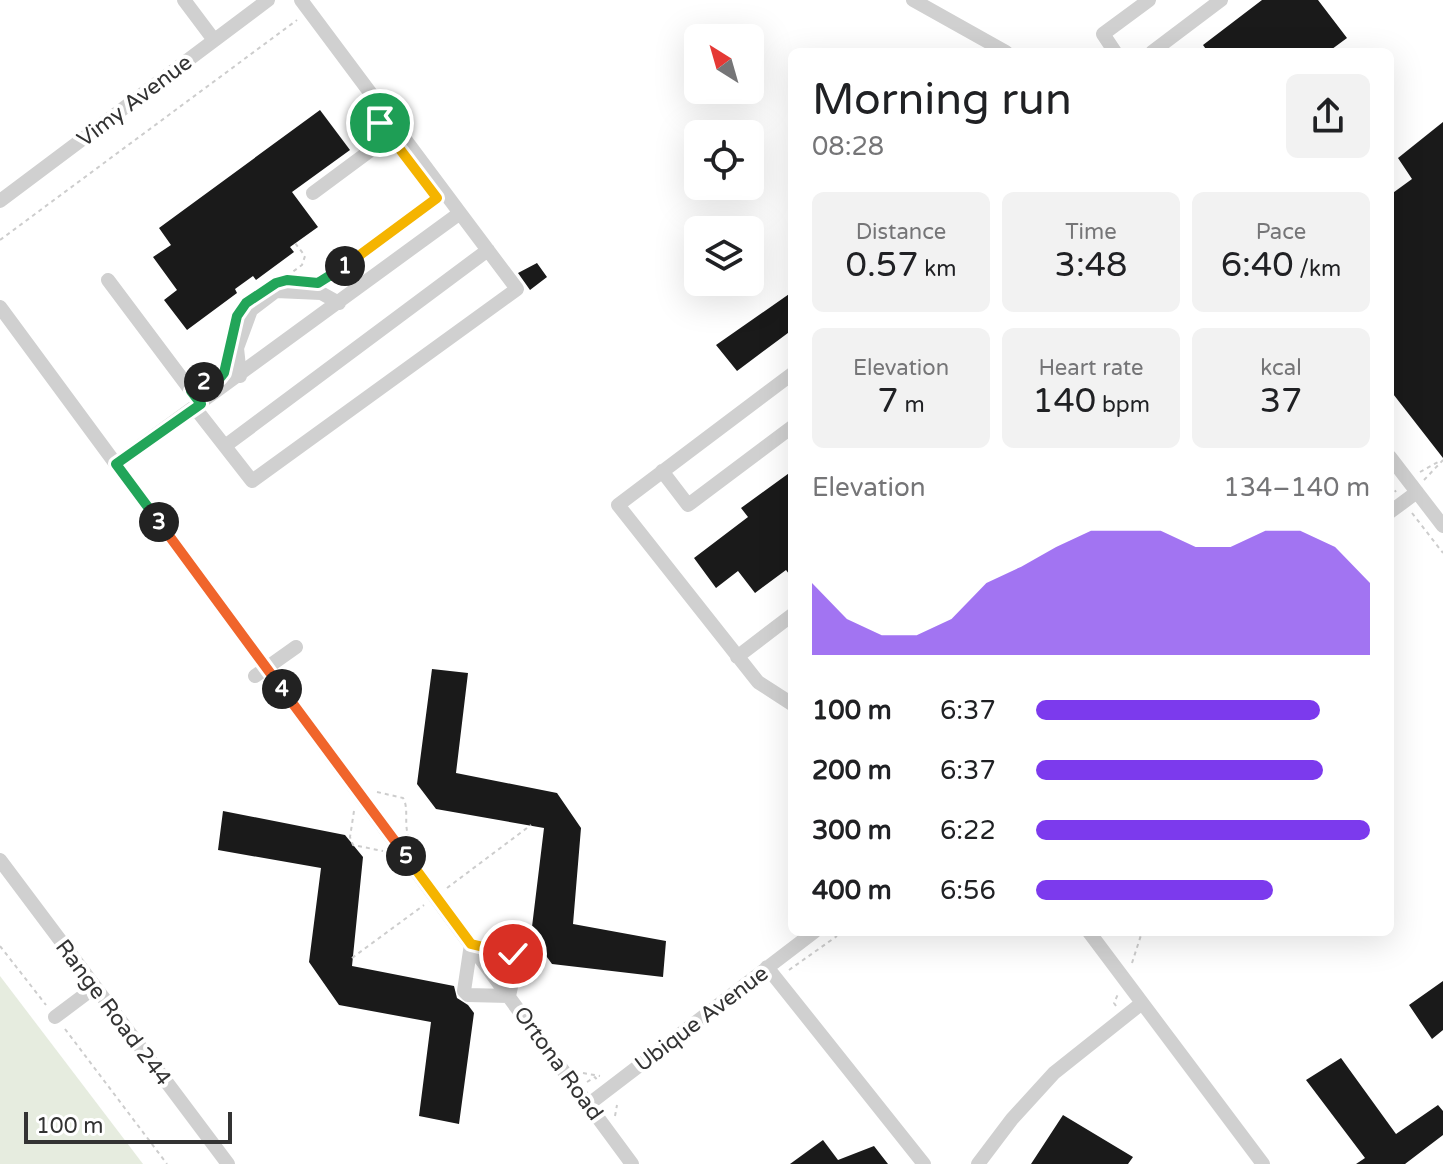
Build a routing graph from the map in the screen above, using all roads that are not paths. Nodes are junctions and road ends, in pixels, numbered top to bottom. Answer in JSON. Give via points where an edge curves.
{"nodes":[{"id":1,"x":184,"y":0,"type":"edge"},
{"id":2,"x":268,"y":0,"type":"edge"},
{"id":3,"x":913,"y":0,"type":"edge"},
{"id":4,"x":1149,"y":0,"type":"edge"},
{"id":5,"x":1221,"y":0,"type":"edge"},
{"id":6,"x":305,"y":5,"type":"edge"},
{"id":7,"x":214,"y":40,"type":"junction"},
{"id":8,"x":999,"y":48,"type":"edge"},
{"id":9,"x":1112,"y":48,"type":"edge"},
{"id":10,"x":1157,"y":48,"type":"edge"},
{"id":11,"x":398,"y":130,"type":"junction"},
{"id":12,"x":313,"y":193,"type":"dead end"},
{"id":13,"x":0,"y":201,"type":"edge"},
{"id":14,"x":460,"y":213,"type":"junction"},
{"id":15,"x":488,"y":250,"type":"junction"},
{"id":16,"x":108,"y":280,"type":"dead end"},
{"id":17,"x":339,"y":303,"type":"junction"},
{"id":18,"x":0,"y":307,"type":"edge"},
{"id":19,"x":240,"y":376,"type":"junction"},
{"id":20,"x":788,"y":377,"type":"edge"},
{"id":21,"x":198,"y":406,"type":"junction"},
{"id":22,"x":788,"y":430,"type":"edge"},
{"id":23,"x":225,"y":446,"type":"junction"},
{"id":24,"x":1394,"y":462,"type":"edge"},
{"id":25,"x":116,"y":464,"type":"junction"},
{"id":26,"x":662,"y":471,"type":"junction"},
{"id":27,"x":1417,"y":492,"type":"junction"},
{"id":28,"x":1394,"y":509,"type":"edge"},
{"id":29,"x":1443,"y":526,"type":"edge"},
{"id":30,"x":788,"y":618,"type":"edge"},
{"id":31,"x":296,"y":647,"type":"dead end"},
{"id":32,"x":737,"y":657,"type":"junction"},
{"id":33,"x":261,"y":672,"type":"junction"},
{"id":34,"x":788,"y":701,"type":"edge"},
{"id":35,"x":0,"y":860,"type":"edge"},
{"id":36,"x":809,"y":936,"type":"edge"},
{"id":37,"x":1092,"y":936,"type":"edge"},
{"id":38,"x":471,"y":944,"type":"junction"},
{"id":39,"x":767,"y":967,"type":"junction"},
{"id":40,"x":95,"y":987,"type":"junction"},
{"id":41,"x":509,"y":996,"type":"junction"},
{"id":42,"x":1142,"y":1003,"type":"junction"},
{"id":43,"x":55,"y":1017,"type":"road end"},
{"id":44,"x":589,"y":1104,"type":"junction"},
{"id":45,"x":228,"y":1164,"type":"edge"},
{"id":46,"x":632,"y":1164,"type":"edge"},
{"id":47,"x":924,"y":1164,"type":"edge"},
{"id":48,"x":978,"y":1164,"type":"edge"},
{"id":49,"x":1263,"y":1164,"type":"edge"}],
"edges":[{"from":1,"to":7,"type":"street"},
{"from":2,"to":7,"type":"street","name":"Vimy Avenue"},
{"from":3,"to":8,"type":"street"},
{"from":4,"to":9,"type":"street","via":[[1103,34]]},
{"from":5,"to":10,"type":"street"},
{"from":6,"to":11,"type":"street"},
{"from":7,"to":13,"type":"street","name":"Vimy Avenue"},
{"from":11,"to":12,"type":"street"},
{"from":11,"to":14,"type":"street"},
{"from":14,"to":15,"type":"street"},
{"from":14,"to":17,"type":"street"},
{"from":15,"to":23,"type":"street"},
{"from":15,"to":23,"type":"street","via":[[517,289],[252,481]]},
{"from":16,"to":21,"type":"street"},
{"from":17,"to":19,"type":"street"},
{"from":17,"to":19,"type":"street","via":[[321,293],[293,291],[276,291],[263,300],[251,310],[241,333]]},
{"from":18,"to":25,"type":"street","name":"Ortona Road"},
{"from":19,"to":21,"type":"street"},
{"from":20,"to":26,"type":"street"},
{"from":21,"to":23,"type":"street"},
{"from":21,"to":25,"type":"street"},
{"from":22,"to":26,"type":"street","via":[[688,505]]},
{"from":24,"to":27,"type":"street"},
{"from":25,"to":33,"type":"street","name":"Ortona Road"},
{"from":26,"to":32,"type":"street","via":[[618,505]]},
{"from":27,"to":28,"type":"street"},
{"from":27,"to":29,"type":"street"},
{"from":30,"to":32,"type":"street"},
{"from":31,"to":33,"type":"street"},
{"from":32,"to":34,"type":"street","via":[[758,682]]},
{"from":33,"to":38,"type":"street","name":"Ortona Road"},
{"from":35,"to":40,"type":"street","name":"Range Road 244"},
{"from":36,"to":39,"type":"street","name":"Ubique Avenue"},
{"from":37,"to":42,"type":"street"},
{"from":38,"to":41,"type":"street","name":"Ortona Road"},
{"from":38,"to":41,"type":"street","via":[[517,959]]},
{"from":38,"to":41,"type":"street","via":[[464,991],[480,997]]},
{"from":39,"to":44,"type":"street","name":"Ubique Avenue"},
{"from":39,"to":47,"type":"street"},
{"from":40,"to":43,"type":"street"},
{"from":40,"to":45,"type":"street","name":"Range Road 244"},
{"from":41,"to":44,"type":"street","name":"Ortona Road"},
{"from":42,"to":48,"type":"street","via":[[1054,1073]]},
{"from":42,"to":49,"type":"street"},
{"from":44,"to":46,"type":"street","name":"Ortona Road"}]}
